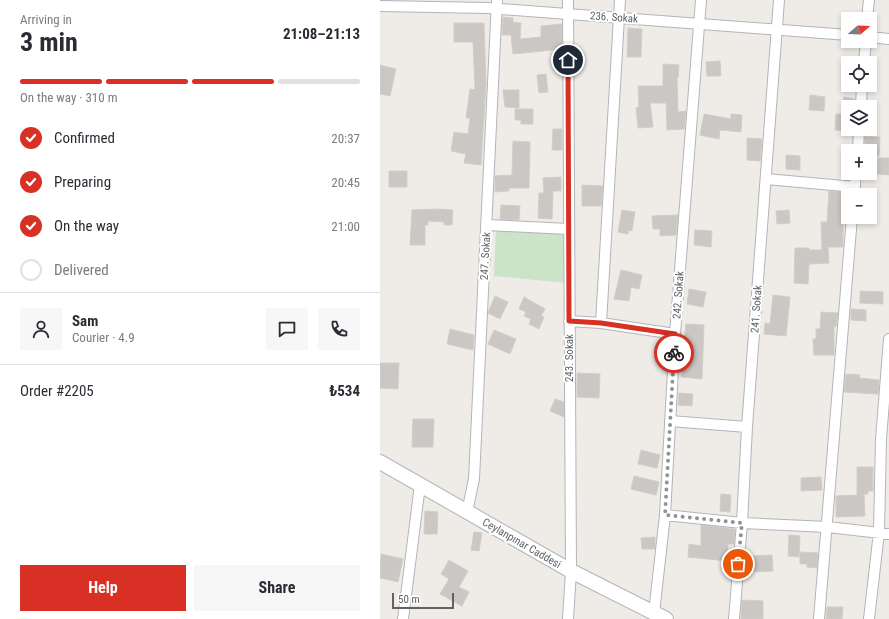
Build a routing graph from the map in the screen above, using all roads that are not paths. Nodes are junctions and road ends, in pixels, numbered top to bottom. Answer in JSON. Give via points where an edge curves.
{"nodes":[{"id":1,"x":568,"y":0,"type":"edge"},
{"id":2,"x":620,"y":0,"type":"edge"},
{"id":3,"x":701,"y":0,"type":"edge"},
{"id":4,"x":779,"y":0,"type":"edge"},
{"id":5,"x":869,"y":0,"type":"edge"},
{"id":6,"x":497,"y":4,"type":"edge"},
{"id":7,"x":380,"y":6,"type":"edge"},
{"id":8,"x":868,"y":12,"type":"edge"},
{"id":9,"x":568,"y":14,"type":"junction"},
{"id":10,"x":620,"y":18,"type":"junction"},
{"id":11,"x":699,"y":24,"type":"junction"},
{"id":12,"x":777,"y":30,"type":"junction"},
{"id":13,"x":841,"y":35,"type":"edge"},
{"id":14,"x":877,"y":38,"type":"edge"},
{"id":15,"x":889,"y":39,"type":"edge"},
{"id":16,"x":766,"y":179,"type":"junction"},
{"id":17,"x":841,"y":189,"type":"edge"},
{"id":18,"x":851,"y":224,"type":"edge"},
{"id":19,"x":486,"y":225,"type":"junction"},
{"id":20,"x":569,"y":229,"type":"junction"},
{"id":21,"x":569,"y":321,"type":"junction"},
{"id":22,"x":601,"y":323,"type":"junction"},
{"id":23,"x":675,"y":334,"type":"junction"},
{"id":24,"x":889,"y":339,"type":"edge"},
{"id":25,"x":887,"y":379,"type":"edge"},
{"id":26,"x":670,"y":421,"type":"junction"},
{"id":27,"x":747,"y":427,"type":"junction"},
{"id":28,"x":380,"y":462,"type":"edge"},
{"id":29,"x":420,"y":485,"type":"junction"},
{"id":30,"x":467,"y":512,"type":"junction"},
{"id":31,"x":665,"y":515,"type":"junction"},
{"id":32,"x":742,"y":523,"type":"junction"},
{"id":33,"x":828,"y":527,"type":"junction"},
{"id":34,"x":884,"y":533,"type":"edge"},
{"id":35,"x":571,"y":571,"type":"junction"},
{"id":36,"x":660,"y":616,"type":"edge"},
{"id":37,"x":403,"y":619,"type":"edge"},
{"id":38,"x":568,"y":619,"type":"edge"},
{"id":39,"x":734,"y":619,"type":"edge"},
{"id":40,"x":819,"y":619,"type":"edge"},
{"id":41,"x":870,"y":619,"type":"edge"}],
"edges":[{"from":1,"to":9,"type":"street","name":"243. Sokak"},
{"from":2,"to":10,"type":"street"},
{"from":3,"to":11,"type":"street","name":"242. Sokak"},
{"from":4,"to":12,"type":"street","name":"241. Sokak"},
{"from":5,"to":8,"type":"street"},
{"from":6,"to":7,"type":"street","name":"236. Sokak"},
{"from":6,"to":9,"type":"street","name":"236. Sokak"},
{"from":6,"to":19,"type":"street","name":"247. Sokak"},
{"from":9,"to":10,"type":"street","name":"236. Sokak"},
{"from":9,"to":20,"type":"street","name":"243. Sokak"},
{"from":10,"to":11,"type":"street","name":"236. Sokak"},
{"from":10,"to":22,"type":"street"},
{"from":11,"to":12,"type":"street","name":"236. Sokak"},
{"from":11,"to":23,"type":"street","name":"242. Sokak"},
{"from":12,"to":13,"type":"street","name":"236. Sokak"},
{"from":12,"to":16,"type":"street","name":"241. Sokak"},
{"from":14,"to":15,"type":"street"},
{"from":16,"to":17,"type":"street"},
{"from":16,"to":27,"type":"street","name":"241. Sokak"},
{"from":18,"to":33,"type":"street"},
{"from":19,"to":20,"type":"street"},
{"from":19,"to":30,"type":"street","name":"247. Sokak","via":[[474,479]]},
{"from":20,"to":21,"type":"street","name":"243. Sokak"},
{"from":21,"to":22,"type":"street"},
{"from":21,"to":35,"type":"street","name":"243. Sokak"},
{"from":22,"to":23,"type":"street"},
{"from":23,"to":26,"type":"street","name":"242. Sokak"},
{"from":24,"to":25,"type":"street"},
{"from":25,"to":34,"type":"street","via":[[881,439]]},
{"from":26,"to":27,"type":"street"},
{"from":26,"to":31,"type":"street","name":"242. Sokak"},
{"from":27,"to":32,"type":"street","name":"241. Sokak"},
{"from":28,"to":29,"type":"main road","name":"Ceylanpınar Caddesi"},
{"from":29,"to":30,"type":"main road","name":"Ceylanpınar Caddesi"},
{"from":29,"to":37,"type":"street"},
{"from":30,"to":35,"type":"main road","name":"Ceylanpınar Caddesi"},
{"from":31,"to":32,"type":"street"},
{"from":31,"to":36,"type":"street","name":"242. Sokak"},
{"from":32,"to":33,"type":"street"},
{"from":32,"to":39,"type":"street","name":"241. Sokak"},
{"from":33,"to":34,"type":"street"},
{"from":33,"to":40,"type":"street"},
{"from":34,"to":41,"type":"street"},
{"from":35,"to":36,"type":"main road","name":"Ceylanpınar Caddesi"},
{"from":35,"to":38,"type":"street","name":"243. Sokak"}]}
